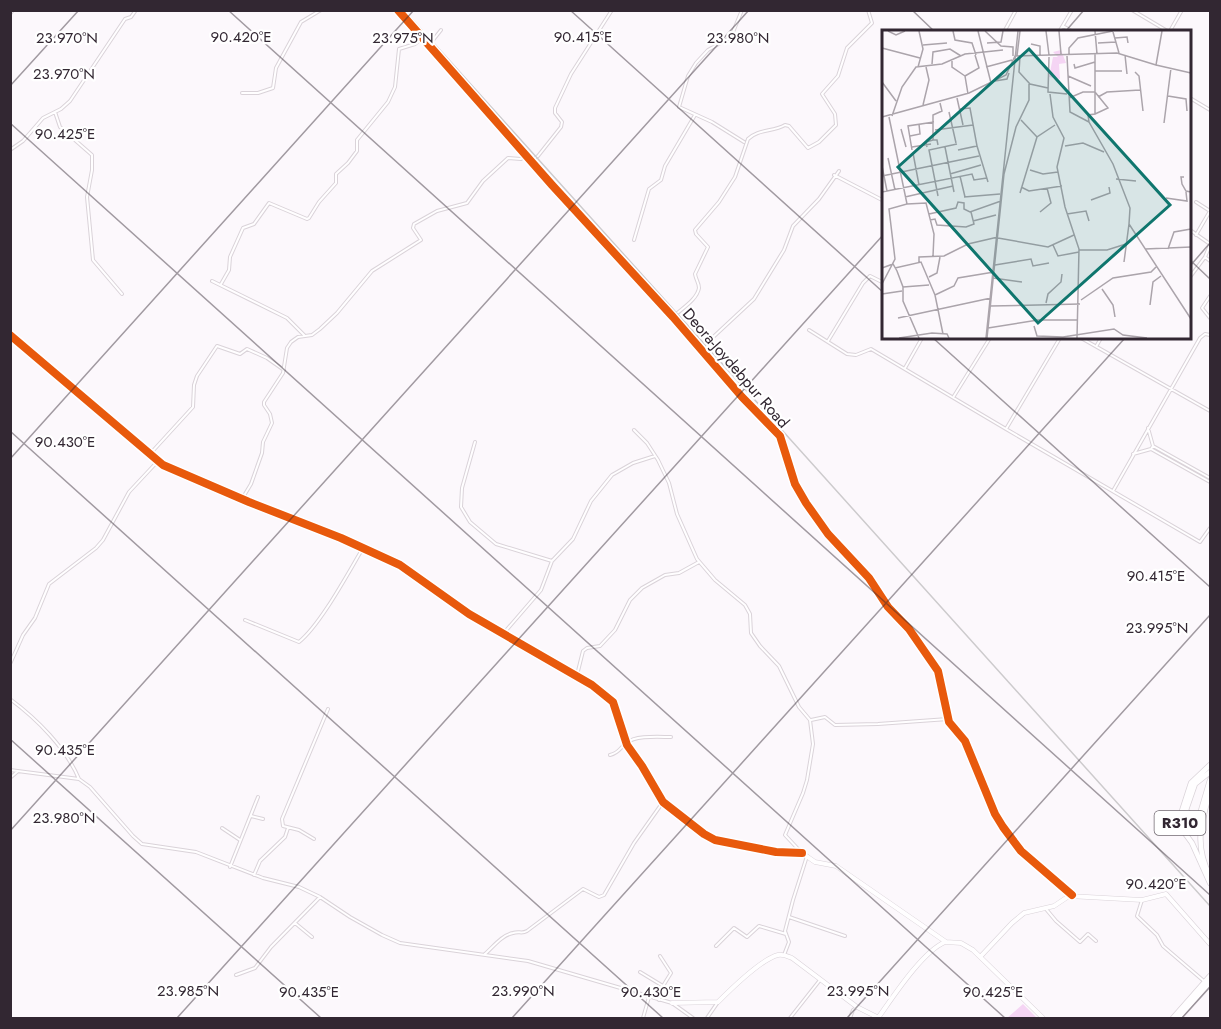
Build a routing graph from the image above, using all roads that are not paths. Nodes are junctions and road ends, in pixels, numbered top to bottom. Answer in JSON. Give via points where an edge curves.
{"nodes":[{"id":1,"x":13,"y":10,"type":"edge"},
{"id":2,"x":136,"y":10,"type":"edge"},
{"id":3,"x":321,"y":10,"type":"edge"},
{"id":4,"x":398,"y":10,"type":"edge"},
{"id":5,"x":612,"y":10,"type":"edge"},
{"id":6,"x":742,"y":10,"type":"edge"},
{"id":7,"x":868,"y":10,"type":"edge"},
{"id":8,"x":1016,"y":10,"type":"edge"},
{"id":9,"x":1072,"y":10,"type":"edge"},
{"id":10,"x":1132,"y":10,"type":"edge"},
{"id":11,"x":1182,"y":10,"type":"edge"},
{"id":12,"x":10,"y":14,"type":"edge"},
{"id":13,"x":1063,"y":26,"type":"junction"},
{"id":14,"x":441,"y":30,"type":"dead end"},
{"id":15,"x":1005,"y":30,"type":"edge"},
{"id":16,"x":1060,"y":30,"type":"edge"},
{"id":17,"x":1070,"y":30,"type":"edge"},
{"id":18,"x":1167,"y":30,"type":"edge"},
{"id":19,"x":1171,"y":30,"type":"edge"},
{"id":20,"x":422,"y":38,"type":"junction"},
{"id":21,"x":429,"y":45,"type":"junction"},
{"id":22,"x":242,"y":93,"type":"dead end"},
{"id":23,"x":1191,"y":99,"type":"edge"},
{"id":24,"x":1210,"y":110,"type":"edge"},
{"id":25,"x":55,"y":112,"type":"junction"},
{"id":26,"x":696,"y":115,"type":"junction"},
{"id":27,"x":745,"y":143,"type":"junction"},
{"id":28,"x":10,"y":150,"type":"edge"},
{"id":29,"x":526,"y":154,"type":"junction"},
{"id":30,"x":531,"y":160,"type":"junction"},
{"id":31,"x":839,"y":171,"type":"dead end"},
{"id":32,"x":834,"y":175,"type":"junction"},
{"id":33,"x":882,"y":200,"type":"edge"},
{"id":34,"x":1196,"y":202,"type":"dead end"},
{"id":35,"x":1210,"y":211,"type":"edge"},
{"id":36,"x":1191,"y":231,"type":"edge"},
{"id":37,"x":1197,"y":235,"type":"junction"},
{"id":38,"x":634,"y":240,"type":"dead end"},
{"id":39,"x":1210,"y":244,"type":"edge"},
{"id":40,"x":1205,"y":257,"type":"junction"},
{"id":41,"x":1210,"y":261,"type":"edge"},
{"id":42,"x":1191,"y":276,"type":"edge"},
{"id":43,"x":212,"y":281,"type":"dead end"},
{"id":44,"x":882,"y":282,"type":"edge"},
{"id":45,"x":221,"y":284,"type":"junction"},
{"id":46,"x":122,"y":294,"type":"dead end"},
{"id":47,"x":1210,"y":296,"type":"edge"},
{"id":48,"x":673,"y":317,"type":"junction"},
{"id":49,"x":1210,"y":318,"type":"edge"},
{"id":50,"x":809,"y":330,"type":"dead end"},
{"id":51,"x":10,"y":334,"type":"edge"},
{"id":52,"x":304,"y":335,"type":"junction"},
{"id":53,"x":1210,"y":335,"type":"edge"},
{"id":54,"x":921,"y":339,"type":"edge"},
{"id":55,"x":989,"y":339,"type":"edge"},
{"id":56,"x":1059,"y":339,"type":"edge"},
{"id":57,"x":1083,"y":339,"type":"edge"},
{"id":58,"x":1100,"y":339,"type":"edge"},
{"id":59,"x":710,"y":340,"type":"dead end"},
{"id":60,"x":828,"y":341,"type":"junction"},
{"id":61,"x":1096,"y":346,"type":"junction"},
{"id":62,"x":905,"y":368,"type":"junction"},
{"id":63,"x":284,"y":370,"type":"junction"},
{"id":64,"x":1170,"y":389,"type":"junction"},
{"id":65,"x":954,"y":397,"type":"junction"},
{"id":66,"x":1210,"y":411,"type":"edge"},
{"id":67,"x":1148,"y":428,"type":"junction"},
{"id":68,"x":1006,"y":429,"type":"junction"},
{"id":69,"x":634,"y":430,"type":"dead end"},
{"id":70,"x":475,"y":442,"type":"dead end"},
{"id":71,"x":1152,"y":447,"type":"junction"},
{"id":72,"x":150,"y":454,"type":"junction"},
{"id":73,"x":1133,"y":454,"type":"junction"},
{"id":74,"x":655,"y":456,"type":"junction"},
{"id":75,"x":158,"y":461,"type":"junction"},
{"id":76,"x":1210,"y":480,"type":"edge"},
{"id":77,"x":1113,"y":491,"type":"junction"},
{"id":78,"x":242,"y":499,"type":"junction"},
{"id":79,"x":1210,"y":528,"type":"edge"},
{"id":80,"x":363,"y":548,"type":"junction"},
{"id":81,"x":552,"y":561,"type":"junction"},
{"id":82,"x":699,"y":562,"type":"junction"},
{"id":83,"x":246,"y":620,"type":"dead end"},
{"id":84,"x":502,"y":634,"type":"junction"},
{"id":85,"x":10,"y":664,"type":"edge"},
{"id":86,"x":577,"y":675,"type":"junction"},
{"id":87,"x":10,"y":699,"type":"edge"},
{"id":88,"x":328,"y":710,"type":"dead end"},
{"id":89,"x":948,"y":719,"type":"junction"},
{"id":90,"x":810,"y":720,"type":"junction"},
{"id":91,"x":671,"y":737,"type":"dead end"},
{"id":92,"x":627,"y":742,"type":"junction"},
{"id":93,"x":610,"y":755,"type":"dead end"},
{"id":94,"x":1210,"y":765,"type":"edge"},
{"id":95,"x":10,"y":770,"type":"edge"},
{"id":96,"x":18,"y":771,"type":"junction"},
{"id":97,"x":1210,"y":771,"type":"edge"},
{"id":98,"x":10,"y":778,"type":"edge"},
{"id":99,"x":79,"y":779,"type":"junction"},
{"id":100,"x":1210,"y":780,"type":"edge"},
{"id":101,"x":1197,"y":782,"type":"junction"},
{"id":102,"x":1209,"y":790,"type":"edge"},
{"id":103,"x":258,"y":797,"type":"dead end"},
{"id":104,"x":663,"y":802,"type":"junction"},
{"id":105,"x":1182,"y":811,"type":"junction"},
{"id":106,"x":251,"y":816,"type":"junction"},
{"id":107,"x":1203,"y":816,"type":"junction"},
{"id":108,"x":263,"y":819,"type":"dead end"},
{"id":109,"x":222,"y":828,"type":"dead end"},
{"id":110,"x":288,"y":828,"type":"junction"},
{"id":111,"x":1200,"y":829,"type":"junction"},
{"id":112,"x":1184,"y":831,"type":"junction"},
{"id":113,"x":314,"y":839,"type":"dead end"},
{"id":114,"x":241,"y":840,"type":"junction"},
{"id":115,"x":805,"y":854,"type":"junction"},
{"id":116,"x":230,"y":867,"type":"junction"},
{"id":117,"x":254,"y":875,"type":"junction"},
{"id":118,"x":1210,"y":876,"type":"edge"},
{"id":119,"x":1210,"y":883,"type":"edge"},
{"id":120,"x":1072,"y":895,"type":"junction"},
{"id":121,"x":320,"y":897,"type":"junction"},
{"id":122,"x":1142,"y":900,"type":"junction"},
{"id":123,"x":1046,"y":909,"type":"junction"},
{"id":124,"x":789,"y":917,"type":"junction"},
{"id":125,"x":295,"y":923,"type":"junction"},
{"id":126,"x":786,"y":934,"type":"junction"},
{"id":127,"x":845,"y":936,"type":"dead end"},
{"id":128,"x":312,"y":937,"type":"dead end"},
{"id":129,"x":1096,"y":941,"type":"dead end"},
{"id":130,"x":946,"y":942,"type":"junction"},
{"id":131,"x":1210,"y":944,"type":"edge"},
{"id":132,"x":716,"y":946,"type":"dead end"},
{"id":133,"x":485,"y":954,"type":"junction"},
{"id":134,"x":784,"y":955,"type":"junction"},
{"id":135,"x":660,"y":956,"type":"dead end"},
{"id":136,"x":981,"y":956,"type":"junction"},
{"id":137,"x":640,"y":972,"type":"dead end"},
{"id":138,"x":236,"y":975,"type":"dead end"},
{"id":139,"x":1210,"y":976,"type":"edge"},
{"id":140,"x":820,"y":980,"type":"junction"},
{"id":141,"x":1208,"y":982,"type":"edge"},
{"id":142,"x":663,"y":986,"type":"junction"},
{"id":143,"x":649,"y":997,"type":"junction"},
{"id":144,"x":659,"y":1000,"type":"junction"},
{"id":145,"x":718,"y":1002,"type":"junction"},
{"id":146,"x":672,"y":1003,"type":"junction"},
{"id":147,"x":857,"y":1007,"type":"junction"},
{"id":148,"x":643,"y":1018,"type":"edge"},
{"id":149,"x":693,"y":1018,"type":"edge"},
{"id":150,"x":707,"y":1018,"type":"edge"},
{"id":151,"x":790,"y":1018,"type":"edge"},
{"id":152,"x":850,"y":1018,"type":"edge"},
{"id":153,"x":878,"y":1018,"type":"edge"},
{"id":154,"x":1043,"y":1018,"type":"edge"},
{"id":155,"x":1173,"y":1018,"type":"edge"},
{"id":156,"x":1178,"y":1018,"type":"edge"}],
"edges":[{"from":1,"to":12,"type":"street"},
{"from":2,"to":25,"type":"street","via":[[125,19],[70,101]]},
{"from":3,"to":22,"type":"street","via":[[301,22],[276,68],[273,88]]},
{"from":4,"to":20,"type":"street","name":"Deora-Joydebpur Road"},
{"from":5,"to":30,"type":"street","via":[[571,74],[555,108],[561,127]]},
{"from":6,"to":26,"type":"street","via":[[731,37],[703,54],[688,76],[679,107]]},
{"from":7,"to":27,"type":"street","via":[[872,23],[847,48],[838,76],[822,94],[835,114],[834,128],[808,148],[785,125],[752,135]]},
{"from":8,"to":15,"type":"street"},
{"from":9,"to":13,"type":"street"},
{"from":10,"to":18,"type":"street"},
{"from":11,"to":19,"type":"street"},
{"from":13,"to":16,"type":"street"},
{"from":13,"to":17,"type":"street"},
{"from":14,"to":21,"type":"street"},
{"from":20,"to":21,"type":"street","name":"Deora-Joydebpur Road"},
{"from":20,"to":45,"type":"street","via":[[399,49],[395,87],[387,103],[357,140],[357,151],[336,174],[336,183],[309,218],[269,203],[254,224],[243,228]]},
{"from":21,"to":29,"type":"street","name":"Deora-Joydebpur Road"},
{"from":23,"to":24,"type":"street"},
{"from":25,"to":28,"type":"street","via":[[43,118]]},
{"from":25,"to":46,"type":"street","via":[[60,127],[92,155],[87,197],[93,260]]},
{"from":26,"to":27,"type":"street"},
{"from":26,"to":38,"type":"street","via":[[665,166],[661,180],[649,189]]},
{"from":27,"to":48,"type":"street","via":[[735,177],[695,230],[708,247],[695,274],[698,291]]},
{"from":29,"to":30,"type":"street","name":"Deora-Joydebpur Road"},
{"from":29,"to":52,"type":"street","via":[[521,159],[508,158],[467,203],[437,211],[414,224],[421,240],[372,271],[320,329]]},
{"from":30,"to":48,"type":"street","name":"Deora-Joydebpur Road"},
{"from":31,"to":32,"type":"street"},
{"from":32,"to":33,"type":"street"},
{"from":32,"to":59,"type":"street","via":[[819,199],[793,226],[784,250],[754,299]]},
{"from":34,"to":35,"type":"street"},
{"from":35,"to":37,"type":"street"},
{"from":36,"to":37,"type":"street"},
{"from":37,"to":39,"type":"street"},
{"from":39,"to":40,"type":"street"},
{"from":40,"to":41,"type":"street"},
{"from":40,"to":42,"type":"street"},
{"from":43,"to":45,"type":"street"},
{"from":44,"to":60,"type":"street","via":[[870,276]]},
{"from":45,"to":52,"type":"street","via":[[287,318]]},
{"from":47,"to":49,"type":"street","via":[[1202,308]]},
{"from":48,"to":89,"type":"street","name":"Deora-Joydebpur Road","via":[[780,436],[801,496],[909,629],[938,671]]},
{"from":50,"to":60,"type":"street"},
{"from":51,"to":72,"type":"street"},
{"from":52,"to":63,"type":"street","via":[[287,348]]},
{"from":53,"to":64,"type":"street","via":[[1200,338]]},
{"from":54,"to":62,"type":"street"},
{"from":55,"to":65,"type":"street"},
{"from":56,"to":68,"type":"street"},
{"from":57,"to":61,"type":"street"},
{"from":58,"to":61,"type":"street"},
{"from":60,"to":62,"type":"street","via":[[847,354],[871,349]]},
{"from":61,"to":64,"type":"street"},
{"from":62,"to":65,"type":"street"},
{"from":63,"to":72,"type":"street","via":[[247,349],[240,354],[217,346],[197,376],[193,407]]},
{"from":63,"to":78,"type":"street","via":[[264,402],[272,423]]},
{"from":64,"to":66,"type":"street"},
{"from":64,"to":67,"type":"street"},
{"from":65,"to":68,"type":"street"},
{"from":67,"to":71,"type":"street"},
{"from":67,"to":73,"type":"street"},
{"from":68,"to":77,"type":"street"},
{"from":69,"to":74,"type":"street"},
{"from":70,"to":81,"type":"street","via":[[462,488],[461,507],[470,522],[496,544]]},
{"from":71,"to":73,"type":"street"},
{"from":71,"to":76,"type":"street"},
{"from":72,"to":75,"type":"street"},
{"from":73,"to":77,"type":"street"},
{"from":74,"to":81,"type":"street","via":[[612,476],[591,501],[573,538]]},
{"from":74,"to":82,"type":"street"},
{"from":75,"to":78,"type":"street"},
{"from":75,"to":85,"type":"street","via":[[129,492],[96,548],[49,584]]},
{"from":77,"to":79,"type":"street","via":[[1200,542]]},
{"from":78,"to":80,"type":"street"},
{"from":80,"to":83,"type":"street","via":[[299,642]]},
{"from":80,"to":84,"type":"street","via":[[400,565]]},
{"from":81,"to":84,"type":"street","via":[[541,590]]},
{"from":82,"to":86,"type":"street","via":[[642,588],[630,600],[615,630],[596,648],[583,651]]},
{"from":82,"to":90,"type":"street","via":[[745,605],[750,614],[751,633],[779,666],[799,707]]},
{"from":84,"to":86,"type":"street"},
{"from":86,"to":92,"type":"street","via":[[613,702]]},
{"from":87,"to":99,"type":"street","via":[[40,724],[75,768]]},
{"from":88,"to":110,"type":"street","via":[[282,819],[283,826]]},
{"from":89,"to":90,"type":"street","via":[[835,725],[825,717]]},
{"from":89,"to":120,"type":"street","name":"Deora-Joydebpur Road","via":[[965,741],[995,814],[1011,839]]},
{"from":90,"to":115,"type":"street","via":[[813,744],[807,780],[785,835]]},
{"from":91,"to":92,"type":"street","via":[[644,737]]},
{"from":92,"to":93,"type":"street"},
{"from":92,"to":104,"type":"street"},
{"from":94,"to":105,"type":"main road","number":"R310","via":[[1191,783]]},
{"from":95,"to":96,"type":"street"},
{"from":96,"to":98,"type":"street"},
{"from":96,"to":99,"type":"street"},
{"from":97,"to":101,"type":"main road"},
{"from":99,"to":116,"type":"street","via":[[142,844],[196,852]]},
{"from":100,"to":102,"type":"main road"},
{"from":101,"to":102,"type":"main road","via":[[1204,783]]},
{"from":101,"to":102,"type":"main road","via":[[1186,810],[1192,818],[1200,814]]},
{"from":102,"to":107,"type":"main road","number":"R310"},
{"from":103,"to":106,"type":"street"},
{"from":104,"to":115,"type":"street","via":[[710,838]]},
{"from":104,"to":133,"type":"street","via":[[604,895],[599,897],[583,889],[524,934],[512,933]]},
{"from":105,"to":107,"type":"main road","via":[[1191,821]]},
{"from":105,"to":112,"type":"main road","number":"R310","via":[[1180,823]]},
{"from":106,"to":108,"type":"street"},
{"from":106,"to":114,"type":"street"},
{"from":107,"to":111,"type":"main road","number":"R310"},
{"from":109,"to":114,"type":"street"},
{"from":110,"to":113,"type":"street"},
{"from":110,"to":117,"type":"street","via":[[285,837],[260,861]]},
{"from":111,"to":112,"type":"main road","via":[[1192,826]]},
{"from":111,"to":118,"type":"main road","number":"R310","via":[[1202,855]]},
{"from":112,"to":119,"type":"main road","number":"R310"},
{"from":114,"to":116,"type":"street"},
{"from":115,"to":124,"type":"street"},
{"from":115,"to":130,"type":"street","via":[[815,862],[836,866]]},
{"from":116,"to":117,"type":"street"},
{"from":117,"to":121,"type":"street"},
{"from":120,"to":122,"type":"street"},
{"from":120,"to":123,"type":"street"},
{"from":121,"to":125,"type":"street"},
{"from":121,"to":133,"type":"street","via":[[400,943]]},
{"from":122,"to":131,"type":"street","via":[[1166,894]]},
{"from":122,"to":141,"type":"street","via":[[1137,916],[1163,946]]},
{"from":123,"to":129,"type":"street","via":[[1080,942],[1088,934]]},
{"from":123,"to":136,"type":"street","via":[[1017,918]]},
{"from":124,"to":126,"type":"street"},
{"from":124,"to":127,"type":"street"},
{"from":125,"to":128,"type":"street"},
{"from":125,"to":138,"type":"street","via":[[255,968]]},
{"from":126,"to":132,"type":"street","via":[[759,926],[747,937],[734,927]]},
{"from":126,"to":134,"type":"street","via":[[789,942]]},
{"from":130,"to":136,"type":"street","via":[[961,943]]},
{"from":130,"to":153,"type":"street","via":[[921,961]]},
{"from":133,"to":143,"type":"street","via":[[528,961]]},
{"from":134,"to":140,"type":"street"},
{"from":134,"to":145,"type":"street","via":[[770,958]]},
{"from":135,"to":142,"type":"street","via":[[671,973]]},
{"from":136,"to":154,"type":"street"},
{"from":137,"to":142,"type":"street"},
{"from":139,"to":141,"type":"main road"},
{"from":140,"to":147,"type":"street"},
{"from":140,"to":151,"type":"street"},
{"from":141,"to":155,"type":"main road"},
{"from":141,"to":156,"type":"main road"},
{"from":142,"to":144,"type":"street"},
{"from":143,"to":144,"type":"street"},
{"from":143,"to":148,"type":"street"},
{"from":144,"to":146,"type":"street"},
{"from":145,"to":146,"type":"street"},
{"from":145,"to":150,"type":"street"},
{"from":146,"to":149,"type":"street"},
{"from":147,"to":152,"type":"street"},
{"from":147,"to":153,"type":"street"}]}
